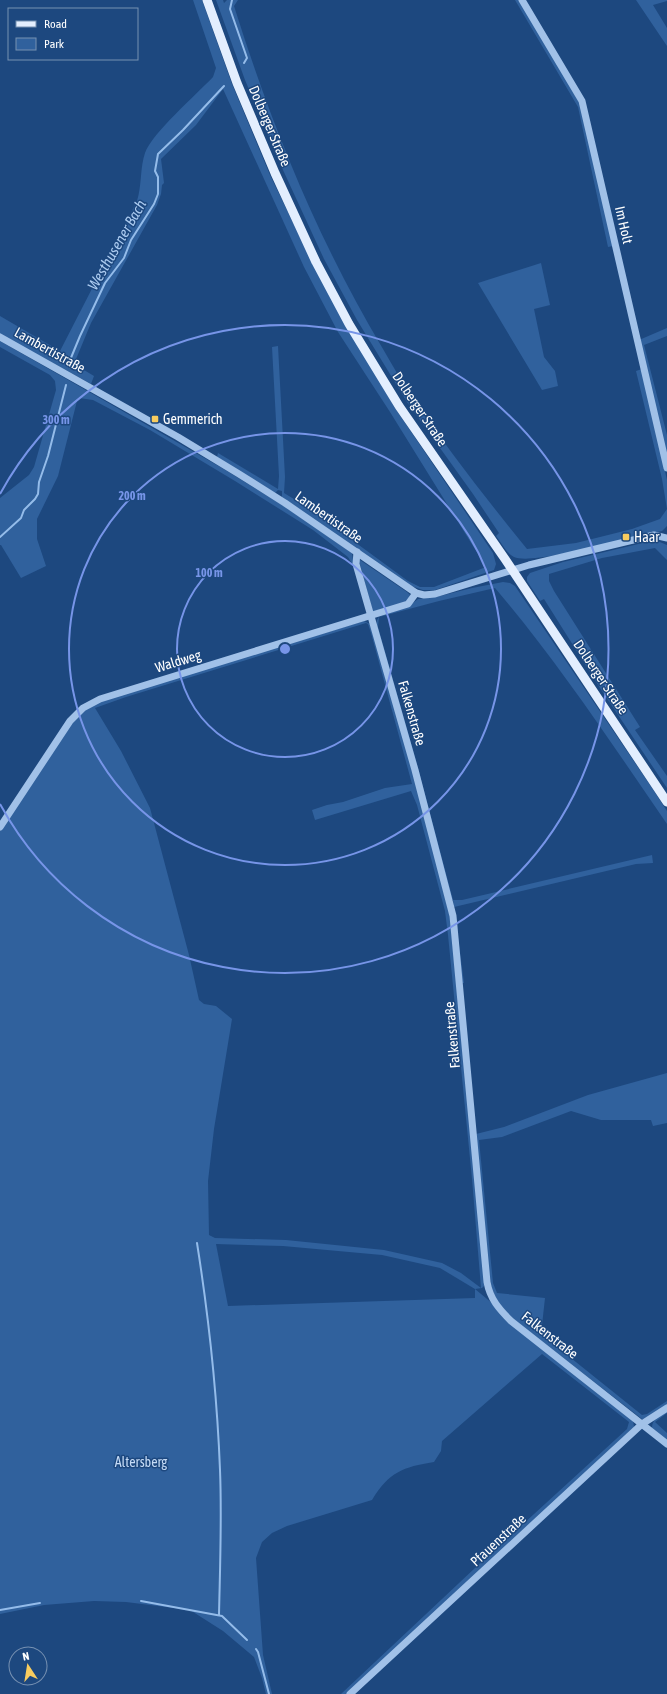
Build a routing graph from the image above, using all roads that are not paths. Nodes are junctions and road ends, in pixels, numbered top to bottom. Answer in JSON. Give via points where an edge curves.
{"nodes":[{"id":1,"x":207,"y":0,"type":"edge"},
{"id":2,"x":522,"y":0,"type":"edge"},
{"id":3,"x":0,"y":337,"type":"edge"},
{"id":4,"x":667,"y":468,"type":"edge"},
{"id":5,"x":666,"y":535,"type":"edge"},
{"id":6,"x":357,"y":552,"type":"junction"},
{"id":7,"x":512,"y":570,"type":"junction"},
{"id":8,"x":416,"y":593,"type":"junction"},
{"id":9,"x":371,"y":616,"type":"junction"},
{"id":10,"x":667,"y":802,"type":"edge"},
{"id":11,"x":0,"y":827,"type":"edge"},
{"id":12,"x":667,"y":1408,"type":"edge"},
{"id":13,"x":642,"y":1424,"type":"junction"},
{"id":14,"x":667,"y":1444,"type":"edge"},
{"id":15,"x":350,"y":1694,"type":"edge"}],
"edges":[{"from":1,"to":7,"type":"main road","name":"Dolberger Straße","via":[[237,83],[275,173],[316,262],[349,324],[399,406]]},
{"from":2,"to":4,"type":"street","name":"Im Holt","via":[[582,101]]},
{"from":3,"to":6,"type":"street","name":"Lambertistraße","via":[[178,437],[285,503]]},
{"from":5,"to":7,"type":"street","via":[[654,535]]},
{"from":6,"to":8,"type":"street","name":"Lambertistraße"},
{"from":6,"to":9,"type":"street","name":"Falkenstraße","via":[[356,564]]},
{"from":7,"to":8,"type":"street","via":[[435,594]]},
{"from":7,"to":10,"type":"main road","name":"Dolberger Straße"},
{"from":8,"to":9,"type":"street","name":"Waldweg","via":[[408,604]]},
{"from":9,"to":11,"type":"street","name":"Waldweg","via":[[100,699],[83,708],[70,721]]},
{"from":9,"to":13,"type":"street","name":"Falkenstraße","via":[[453,916],[490,1296],[511,1321]]},
{"from":12,"to":13,"type":"street","name":"Pfauenstraße"},
{"from":13,"to":14,"type":"street","name":"Falkenstraße"},
{"from":13,"to":15,"type":"street","name":"Pfauenstraße"}]}
